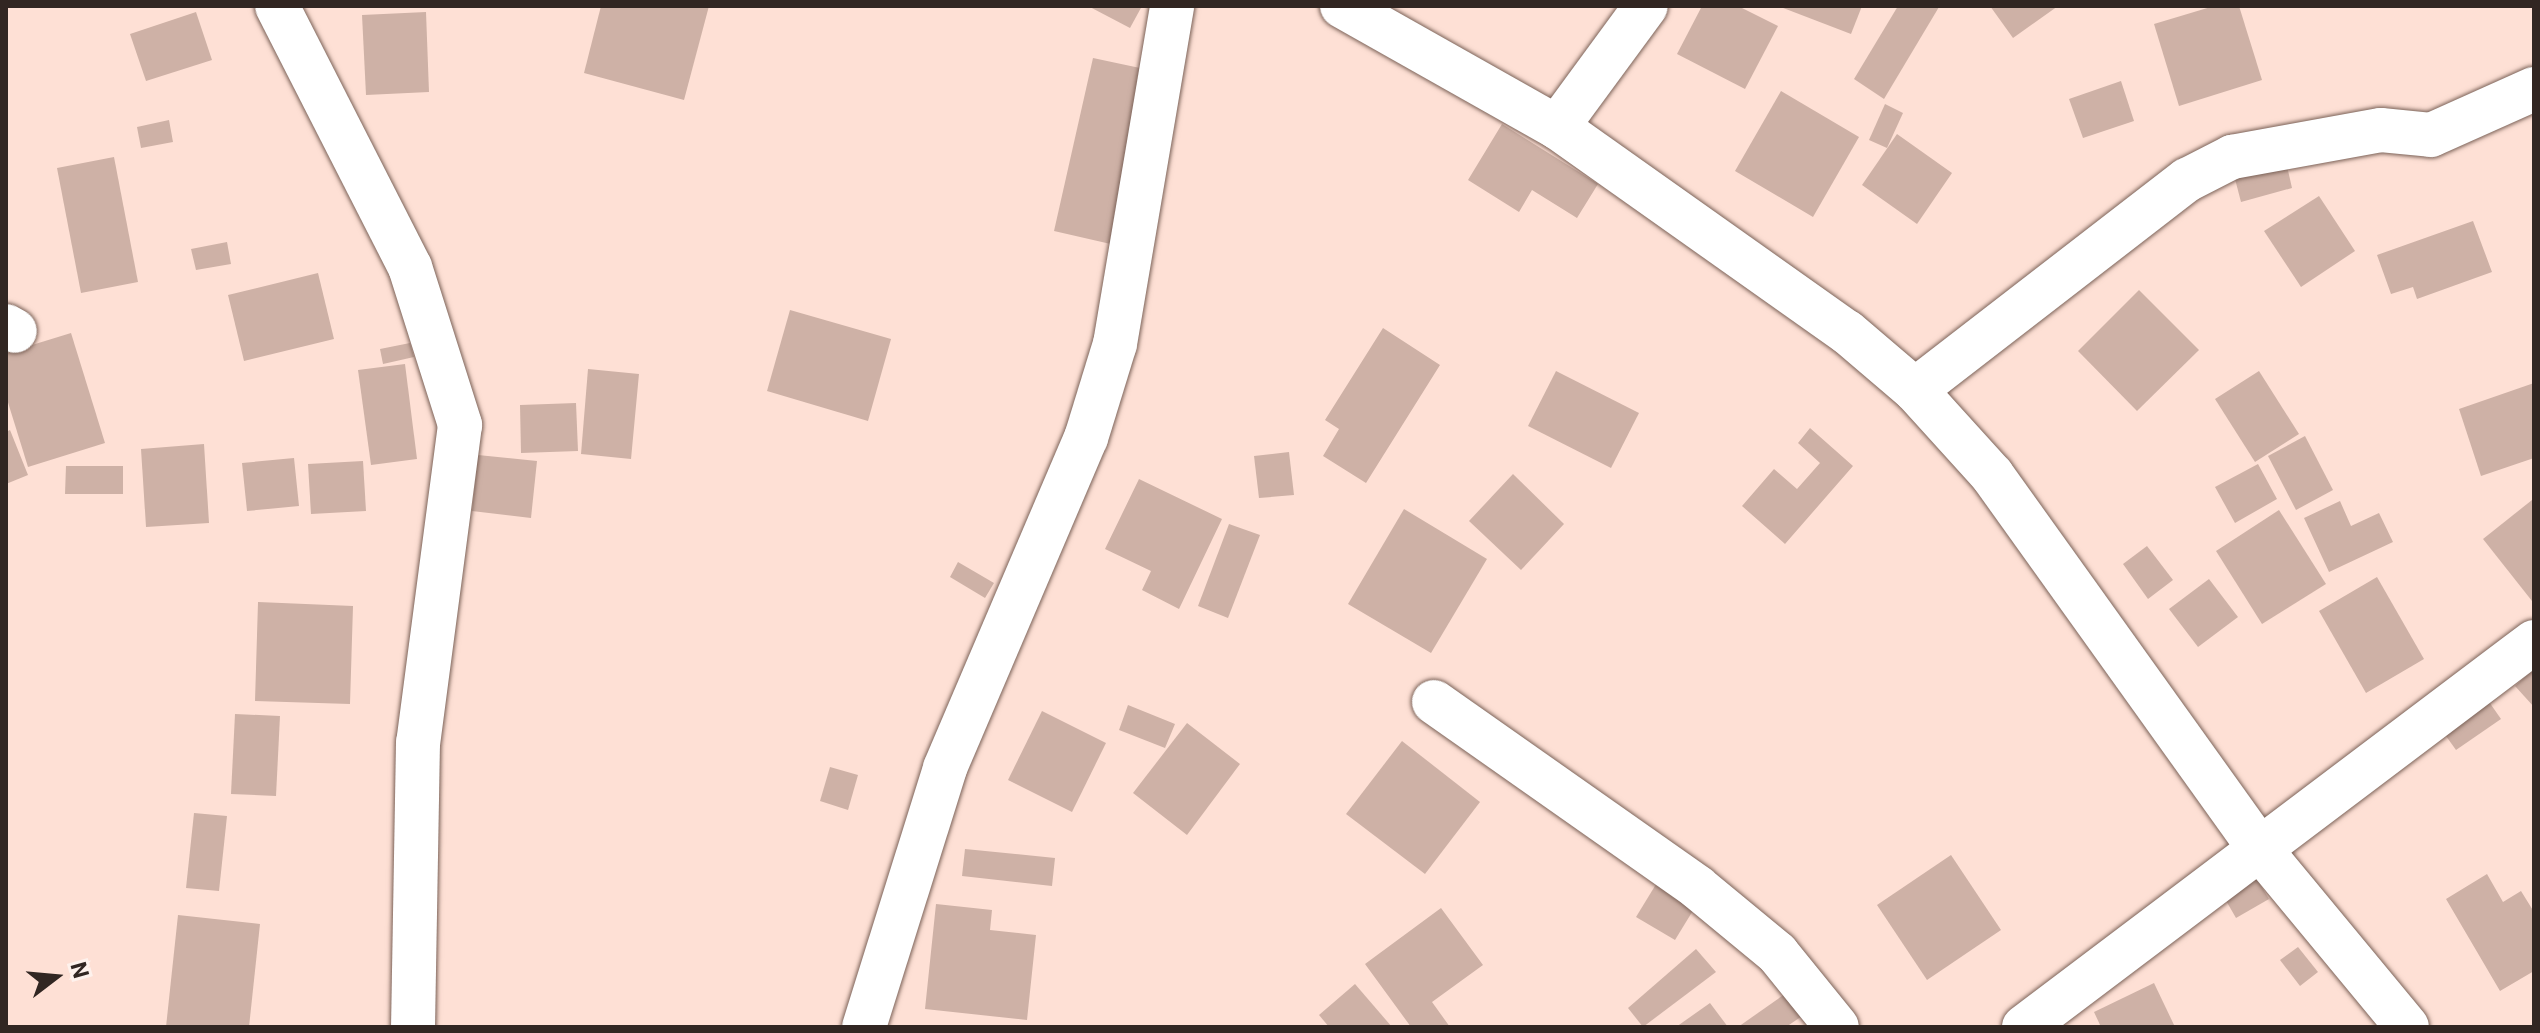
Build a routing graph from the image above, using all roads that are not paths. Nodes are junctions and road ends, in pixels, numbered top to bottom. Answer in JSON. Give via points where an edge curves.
{"nodes":[{"id":1,"x":277,"y":6,"type":"edge"},
{"id":2,"x":1172,"y":6,"type":"edge"},
{"id":3,"x":1342,"y":6,"type":"edge"},
{"id":4,"x":1646,"y":6,"type":"edge"},
{"id":5,"x":2534,"y":89,"type":"edge"},
{"id":6,"x":1557,"y":127,"type":"junction"},
{"id":7,"x":1915,"y":390,"type":"junction"},
{"id":8,"x":2534,"y":642,"type":"edge"},
{"id":9,"x":1434,"y":702,"type":"dead end"},
{"id":10,"x":2259,"y":848,"type":"junction"},
{"id":11,"x":413,"y":1027,"type":"edge"},
{"id":12,"x":864,"y":1027,"type":"edge"},
{"id":13,"x":1837,"y":1027,"type":"edge"},
{"id":14,"x":2024,"y":1027,"type":"edge"},
{"id":15,"x":2407,"y":1027,"type":"edge"}],
"edges":[{"from":1,"to":11,"type":"street","via":[[410,267],[460,425],[418,742]]},
{"from":2,"to":12,"type":"street","via":[[1115,344],[1086,438],[945,768]]},
{"from":3,"to":6,"type":"street"},
{"from":4,"to":6,"type":"street"},
{"from":5,"to":7,"type":"street","via":[[2431,135],[2381,130],[2232,157],[2187,180]]},
{"from":6,"to":7,"type":"street","via":[[1847,332]]},
{"from":7,"to":10,"type":"street","via":[[1992,475],[2095,610]]},
{"from":8,"to":10,"type":"street"},
{"from":9,"to":13,"type":"street","via":[[1697,887],[1777,953]]},
{"from":10,"to":14,"type":"street"},
{"from":10,"to":15,"type":"street"}]}
